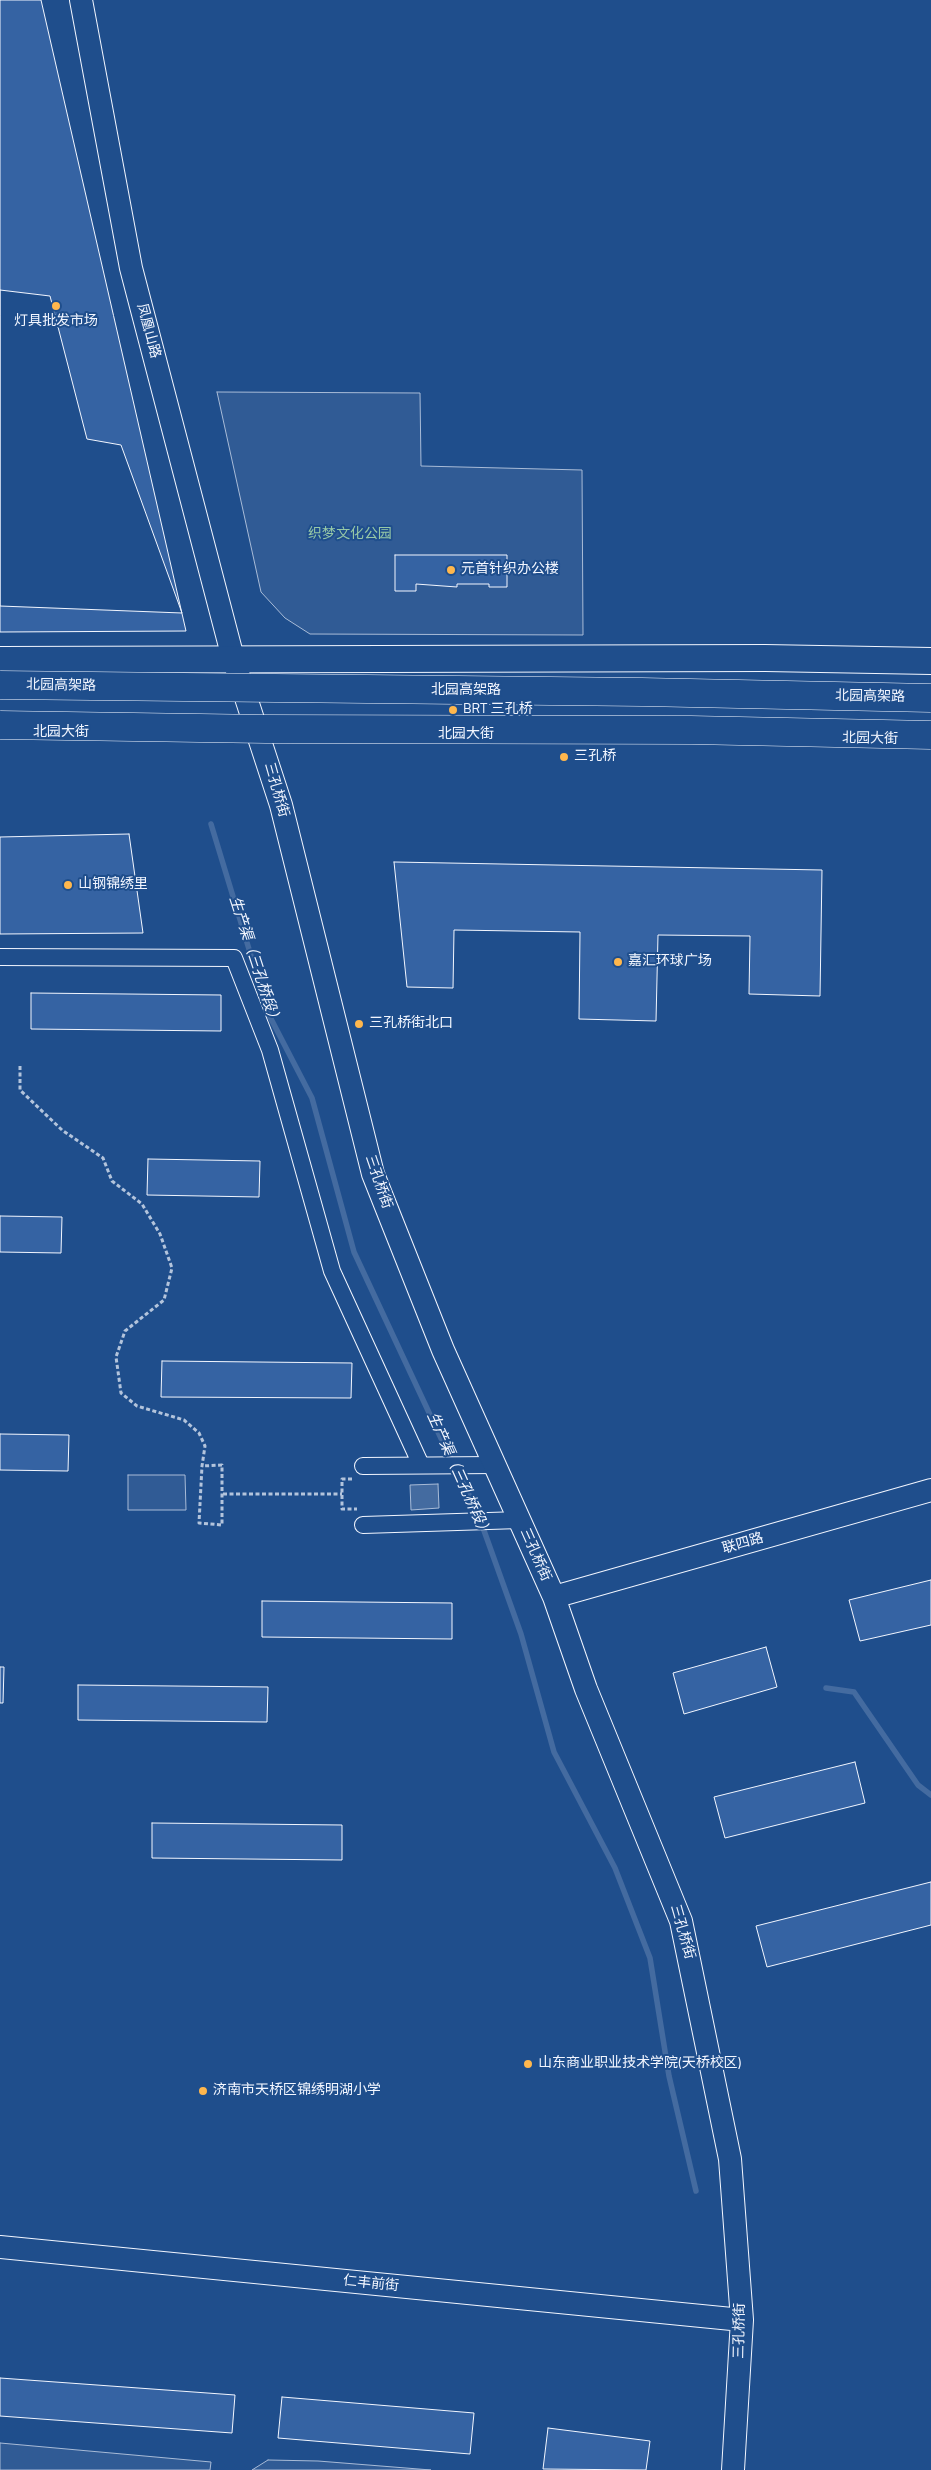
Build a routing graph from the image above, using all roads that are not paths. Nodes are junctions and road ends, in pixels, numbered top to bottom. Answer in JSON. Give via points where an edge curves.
{"nodes":[{"id":1,"x":82,"y":0,"type":"edge"},
{"id":2,"x":233,"y":658,"type":"junction"},
{"id":3,"x":0,"y":660,"type":"edge"},
{"id":4,"x":931,"y":661,"type":"edge"},
{"id":5,"x":0,"y":685,"type":"edge"},
{"id":6,"x":931,"y":698,"type":"edge"},
{"id":7,"x":0,"y":725,"type":"edge"},
{"id":8,"x":691,"y":730,"type":"junction"},
{"id":9,"x":0,"y":733,"type":"edge"},
{"id":10,"x":931,"y":735,"type":"edge"},
{"id":11,"x":260,"y":736,"type":"junction"},
{"id":12,"x":931,"y":740,"type":"edge"},
{"id":13,"x":931,"y":748,"type":"edge"},
{"id":14,"x":0,"y":957,"type":"edge"},
{"id":15,"x":495,"y":1465,"type":"junction"},
{"id":16,"x":362,"y":1466,"type":"dead end"},
{"id":17,"x":421,"y":1466,"type":"junction"},
{"id":18,"x":931,"y":1490,"type":"edge"},
{"id":19,"x":520,"y":1520,"type":"junction"},
{"id":20,"x":363,"y":1525,"type":"dead end"},
{"id":21,"x":554,"y":1597,"type":"junction"},
{"id":22,"x":0,"y":2247,"type":"edge"},
{"id":23,"x":742,"y":2320,"type":"junction"},
{"id":24,"x":733,"y":2470,"type":"edge"}],
"edges":[{"from":1,"to":2,"type":"main road","name":"凤凰山路","via":[[131,268]]},
{"from":2,"to":3,"type":"main road"},
{"from":2,"to":4,"type":"main road"},
{"from":2,"to":11,"type":"main road","name":"三孔桥街"},
{"from":5,"to":6,"type":"highway","name":"北园高架路","bridge":true},
{"from":7,"to":8,"type":"highway","bridge":true},
{"from":8,"to":10,"type":"highway","bridge":true},
{"from":8,"to":13,"type":"highway","bridge":true,"via":[[787,733]]},
{"from":9,"to":11,"type":"main road","name":"北园大街"},
{"from":11,"to":12,"type":"main road","name":"北园大街","via":[[628,735]]},
{"from":11,"to":15,"type":"main road","name":"三孔桥街","via":[[281,805],[373,1174],[443,1350]]},
{"from":14,"to":17,"type":"street","via":[[234,958],[270,1050],[332,1271]]},
{"from":15,"to":17,"type":"street"},
{"from":15,"to":19,"type":"main road","name":"三孔桥街"},
{"from":16,"to":17,"type":"street"},
{"from":18,"to":21,"type":"main road","name":"联四路"},
{"from":19,"to":20,"type":"street"},
{"from":19,"to":21,"type":"main road","name":"三孔桥街"},
{"from":21,"to":23,"type":"main road","name":"三孔桥街","via":[[586,1689],[682,1921],[730,2159]]},
{"from":22,"to":23,"type":"main road","name":"仁丰前街"},
{"from":23,"to":24,"type":"main road","name":"三孔桥街"}]}
